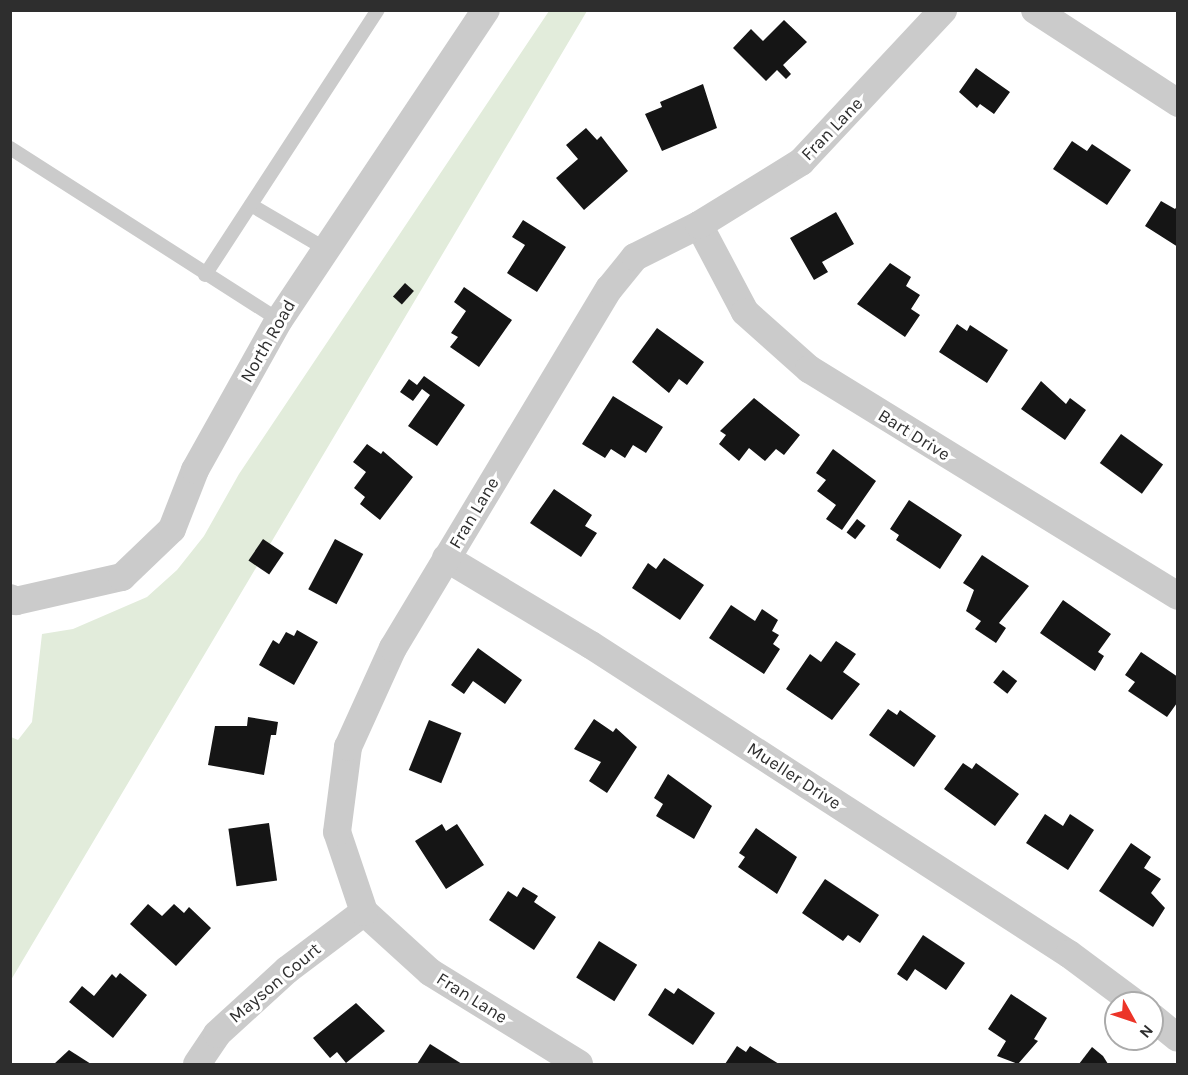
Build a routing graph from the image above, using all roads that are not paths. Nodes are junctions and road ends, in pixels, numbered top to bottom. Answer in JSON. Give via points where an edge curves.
{"nodes":[{"id":1,"x":378,"y":10,"type":"edge"},
{"id":2,"x":486,"y":10,"type":"edge"},
{"id":3,"x":943,"y":10,"type":"edge"},
{"id":4,"x":1035,"y":10,"type":"edge"},
{"id":5,"x":1178,"y":103,"type":"edge"},
{"id":6,"x":10,"y":148,"type":"edge"},
{"id":7,"x":251,"y":205,"type":"junction"},
{"id":8,"x":699,"y":225,"type":"junction"},
{"id":9,"x":324,"y":248,"type":"junction"},
{"id":10,"x":205,"y":275,"type":"junction"},
{"id":11,"x":279,"y":320,"type":"junction"},
{"id":12,"x":446,"y":558,"type":"junction"},
{"id":13,"x":1178,"y":596,"type":"edge"},
{"id":14,"x":10,"y":598,"type":"edge"},
{"id":15,"x":364,"y":912,"type":"junction"},
{"id":16,"x":1119,"y":991,"type":"edge"},
{"id":17,"x":1164,"y":1027,"type":"edge"},
{"id":18,"x":1178,"y":1038,"type":"edge"},
{"id":19,"x":197,"y":1065,"type":"edge"},
{"id":20,"x":579,"y":1065,"type":"edge"}],
"edges":[{"from":1,"to":7,"type":"lane"},
{"from":2,"to":9,"type":"street","name":"North Road"},
{"from":3,"to":8,"type":"street","name":"Fran Lane","via":[[801,162]]},
{"from":4,"to":5,"type":"street"},
{"from":6,"to":10,"type":"lane"},
{"from":7,"to":9,"type":"lane"},
{"from":7,"to":10,"type":"lane"},
{"from":8,"to":12,"type":"street","name":"Fran Lane","via":[[635,256],[609,289]]},
{"from":8,"to":13,"type":"street","name":"Bart Drive","via":[[745,312],[809,369]]},
{"from":9,"to":11,"type":"street","name":"North Road"},
{"from":10,"to":11,"type":"lane"},
{"from":11,"to":14,"type":"street","name":"North Road","via":[[195,470],[172,529],[122,577],[16,601]]},
{"from":12,"to":15,"type":"street","name":"Fran Lane","via":[[388,657],[348,747],[337,832]]},
{"from":12,"to":16,"type":"street","name":"Mueller Drive","via":[[591,645],[1069,954]]},
{"from":15,"to":19,"type":"street","name":"Mayson Court","via":[[286,970],[217,1034]]},
{"from":15,"to":20,"type":"street","name":"Fran Lane","via":[[430,972]]},
{"from":17,"to":18,"type":"street"}]}
